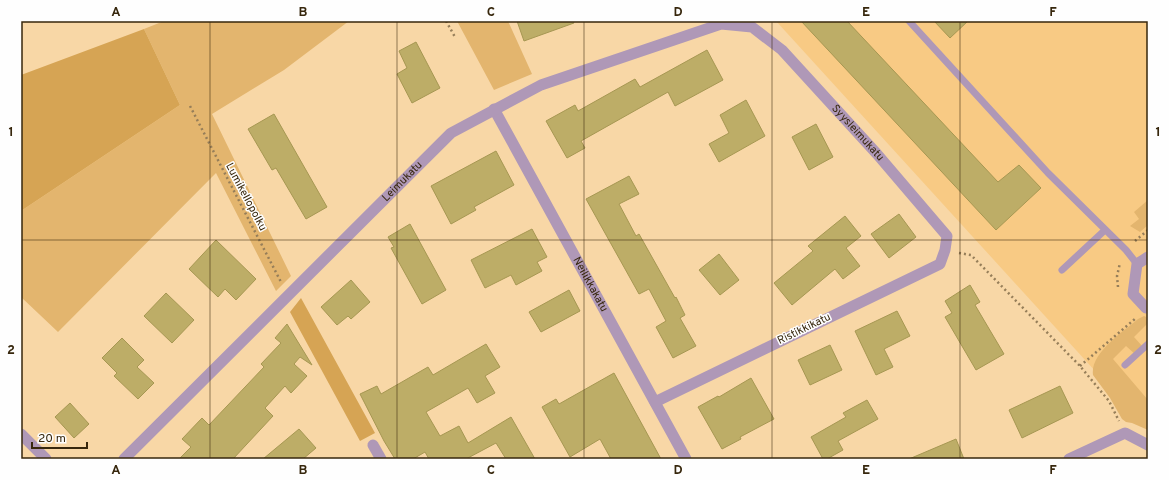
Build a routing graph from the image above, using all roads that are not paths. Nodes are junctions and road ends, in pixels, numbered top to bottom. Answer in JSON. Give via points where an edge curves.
{"nodes":[{"id":1,"x":909,"y":21,"type":"edge"},
{"id":2,"x":752,"y":27,"type":"joint"},
{"id":3,"x":494,"y":109,"type":"junction"},
{"id":4,"x":1105,"y":230,"type":"junction"},
{"id":5,"x":945,"y":250,"type":"joint"},
{"id":6,"x":1148,"y":257,"type":"edge"},
{"id":7,"x":1137,"y":264,"type":"junction"},
{"id":8,"x":1062,"y":270,"type":"dead end"},
{"id":9,"x":1147,"y":308,"type":"edge"},
{"id":10,"x":1148,"y":344,"type":"edge"},
{"id":11,"x":1125,"y":365,"type":"dead end"},
{"id":12,"x":655,"y":402,"type":"junction"},
{"id":13,"x":21,"y":434,"type":"edge"},
{"id":14,"x":373,"y":445,"type":"dead end"},
{"id":15,"x":1148,"y":445,"type":"edge"},
{"id":16,"x":46,"y":459,"type":"edge"},
{"id":17,"x":124,"y":459,"type":"edge"},
{"id":18,"x":381,"y":459,"type":"edge"},
{"id":19,"x":686,"y":459,"type":"edge"},
{"id":20,"x":1069,"y":459,"type":"edge"}],
"edges":[{"from":1,"to":4,"type":"lane"},
{"from":2,"to":3,"type":"street","name":"Leimukatu","via":[[721,24],[541,85]]},
{"from":2,"to":5,"type":"street","name":"Syysleimukatu","via":[[782,50],[877,154],[947,236]]},
{"from":3,"to":12,"type":"street","name":"Neilikkakatu"},
{"from":3,"to":17,"type":"street","name":"Leimukatu","via":[[451,133]]},
{"from":4,"to":7,"type":"lane"},
{"from":4,"to":8,"type":"lane"},
{"from":5,"to":12,"type":"street","name":"Ristikkikatu","via":[[940,264]]},
{"from":6,"to":7,"type":"street"},
{"from":7,"to":9,"type":"street","via":[[1133,294]]},
{"from":10,"to":11,"type":"lane"},
{"from":12,"to":19,"type":"street","name":"Neilikkakatu"},
{"from":13,"to":16,"type":"street"},
{"from":14,"to":18,"type":"street"},
{"from":15,"to":20,"type":"street","via":[[1125,433]]}]}
